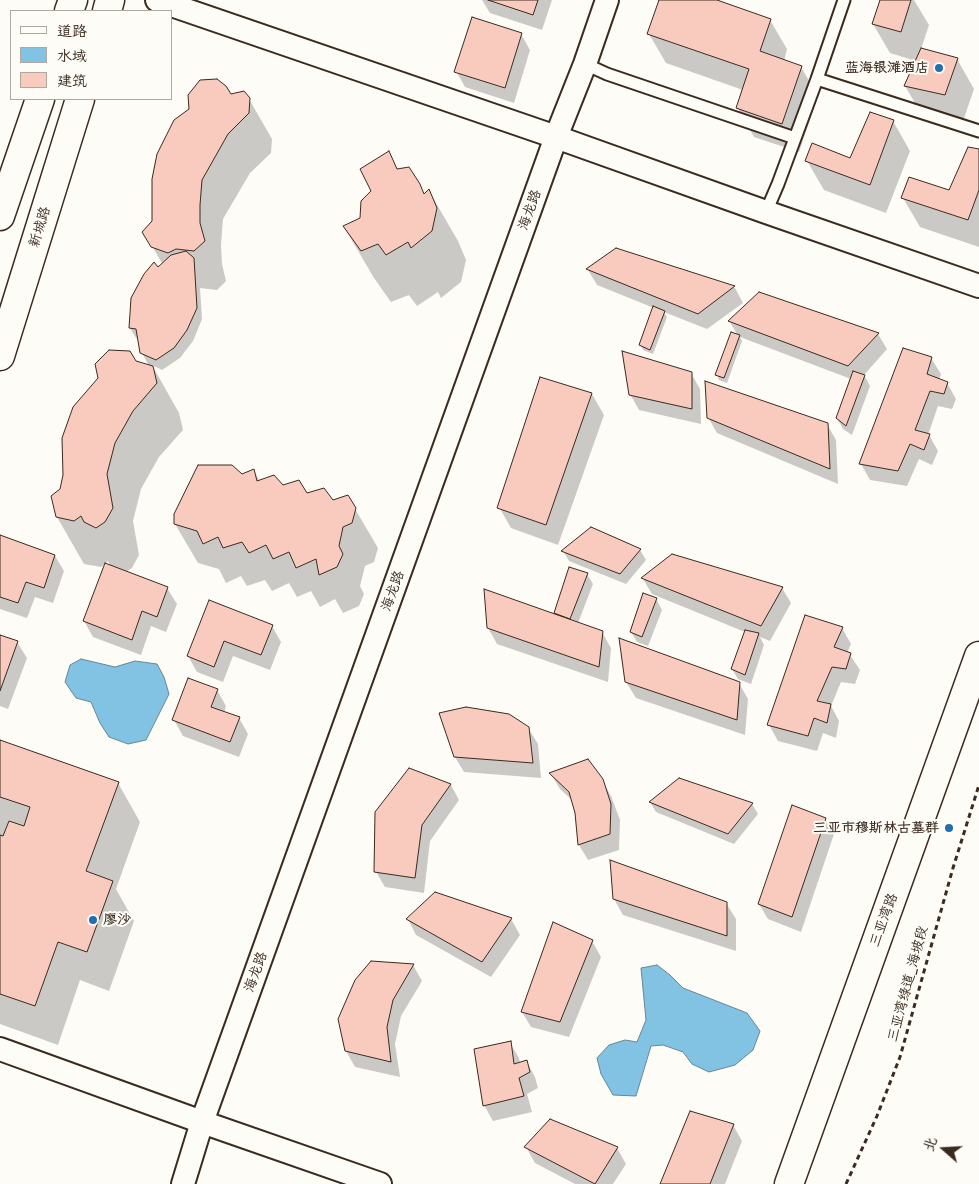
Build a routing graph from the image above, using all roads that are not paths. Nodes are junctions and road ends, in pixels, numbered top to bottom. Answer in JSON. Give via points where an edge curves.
{"nodes":[{"id":1,"x":157,"y":0,"type":"edge"},
{"id":2,"x":607,"y":0,"type":"edge"},
{"id":3,"x":844,"y":0,"type":"edge"},
{"id":4,"x":585,"y":64,"type":"junction"},
{"id":5,"x":817,"y":79,"type":"junction"},
{"id":6,"x":40,"y":100,"type":"edge"},
{"id":7,"x":80,"y":100,"type":"edge"},
{"id":8,"x":979,"y":131,"type":"edge"},
{"id":9,"x":556,"y":137,"type":"junction"},
{"id":10,"x":795,"y":138,"type":"junction"},
{"id":11,"x":766,"y":212,"type":"junction"},
{"id":12,"x":0,"y":216,"type":"edge"},
{"id":13,"x":979,"y":286,"type":"edge"},
{"id":14,"x":0,"y":356,"type":"edge"},
{"id":15,"x":979,"y":656,"type":"edge"},
{"id":16,"x":0,"y":1049,"type":"edge"},
{"id":17,"x":202,"y":1122,"type":"junction"},
{"id":18,"x":183,"y":1184,"type":"edge"},
{"id":19,"x":380,"y":1184,"type":"edge"},
{"id":20,"x":790,"y":1184,"type":"edge"}],
"edges":[{"from":1,"to":9,"type":"street"},
{"from":2,"to":4,"type":"street","name":"海龙路"},
{"from":3,"to":5,"type":"lane"},
{"from":4,"to":9,"type":"street","name":"海龙路"},
{"from":4,"to":10,"type":"lane"},
{"from":5,"to":8,"type":"lane"},
{"from":5,"to":10,"type":"lane"},
{"from":6,"to":12,"type":"main road"},
{"from":7,"to":14,"type":"main road","name":"新城路"},
{"from":9,"to":11,"type":"street"},
{"from":9,"to":17,"type":"street","name":"海龙路"},
{"from":10,"to":11,"type":"lane"},
{"from":11,"to":13,"type":"street"},
{"from":15,"to":20,"type":"main road","name":"三亚湾路"},
{"from":16,"to":17,"type":"street"},
{"from":17,"to":18,"type":"street","name":"海龙路"},
{"from":17,"to":19,"type":"street"}]}
